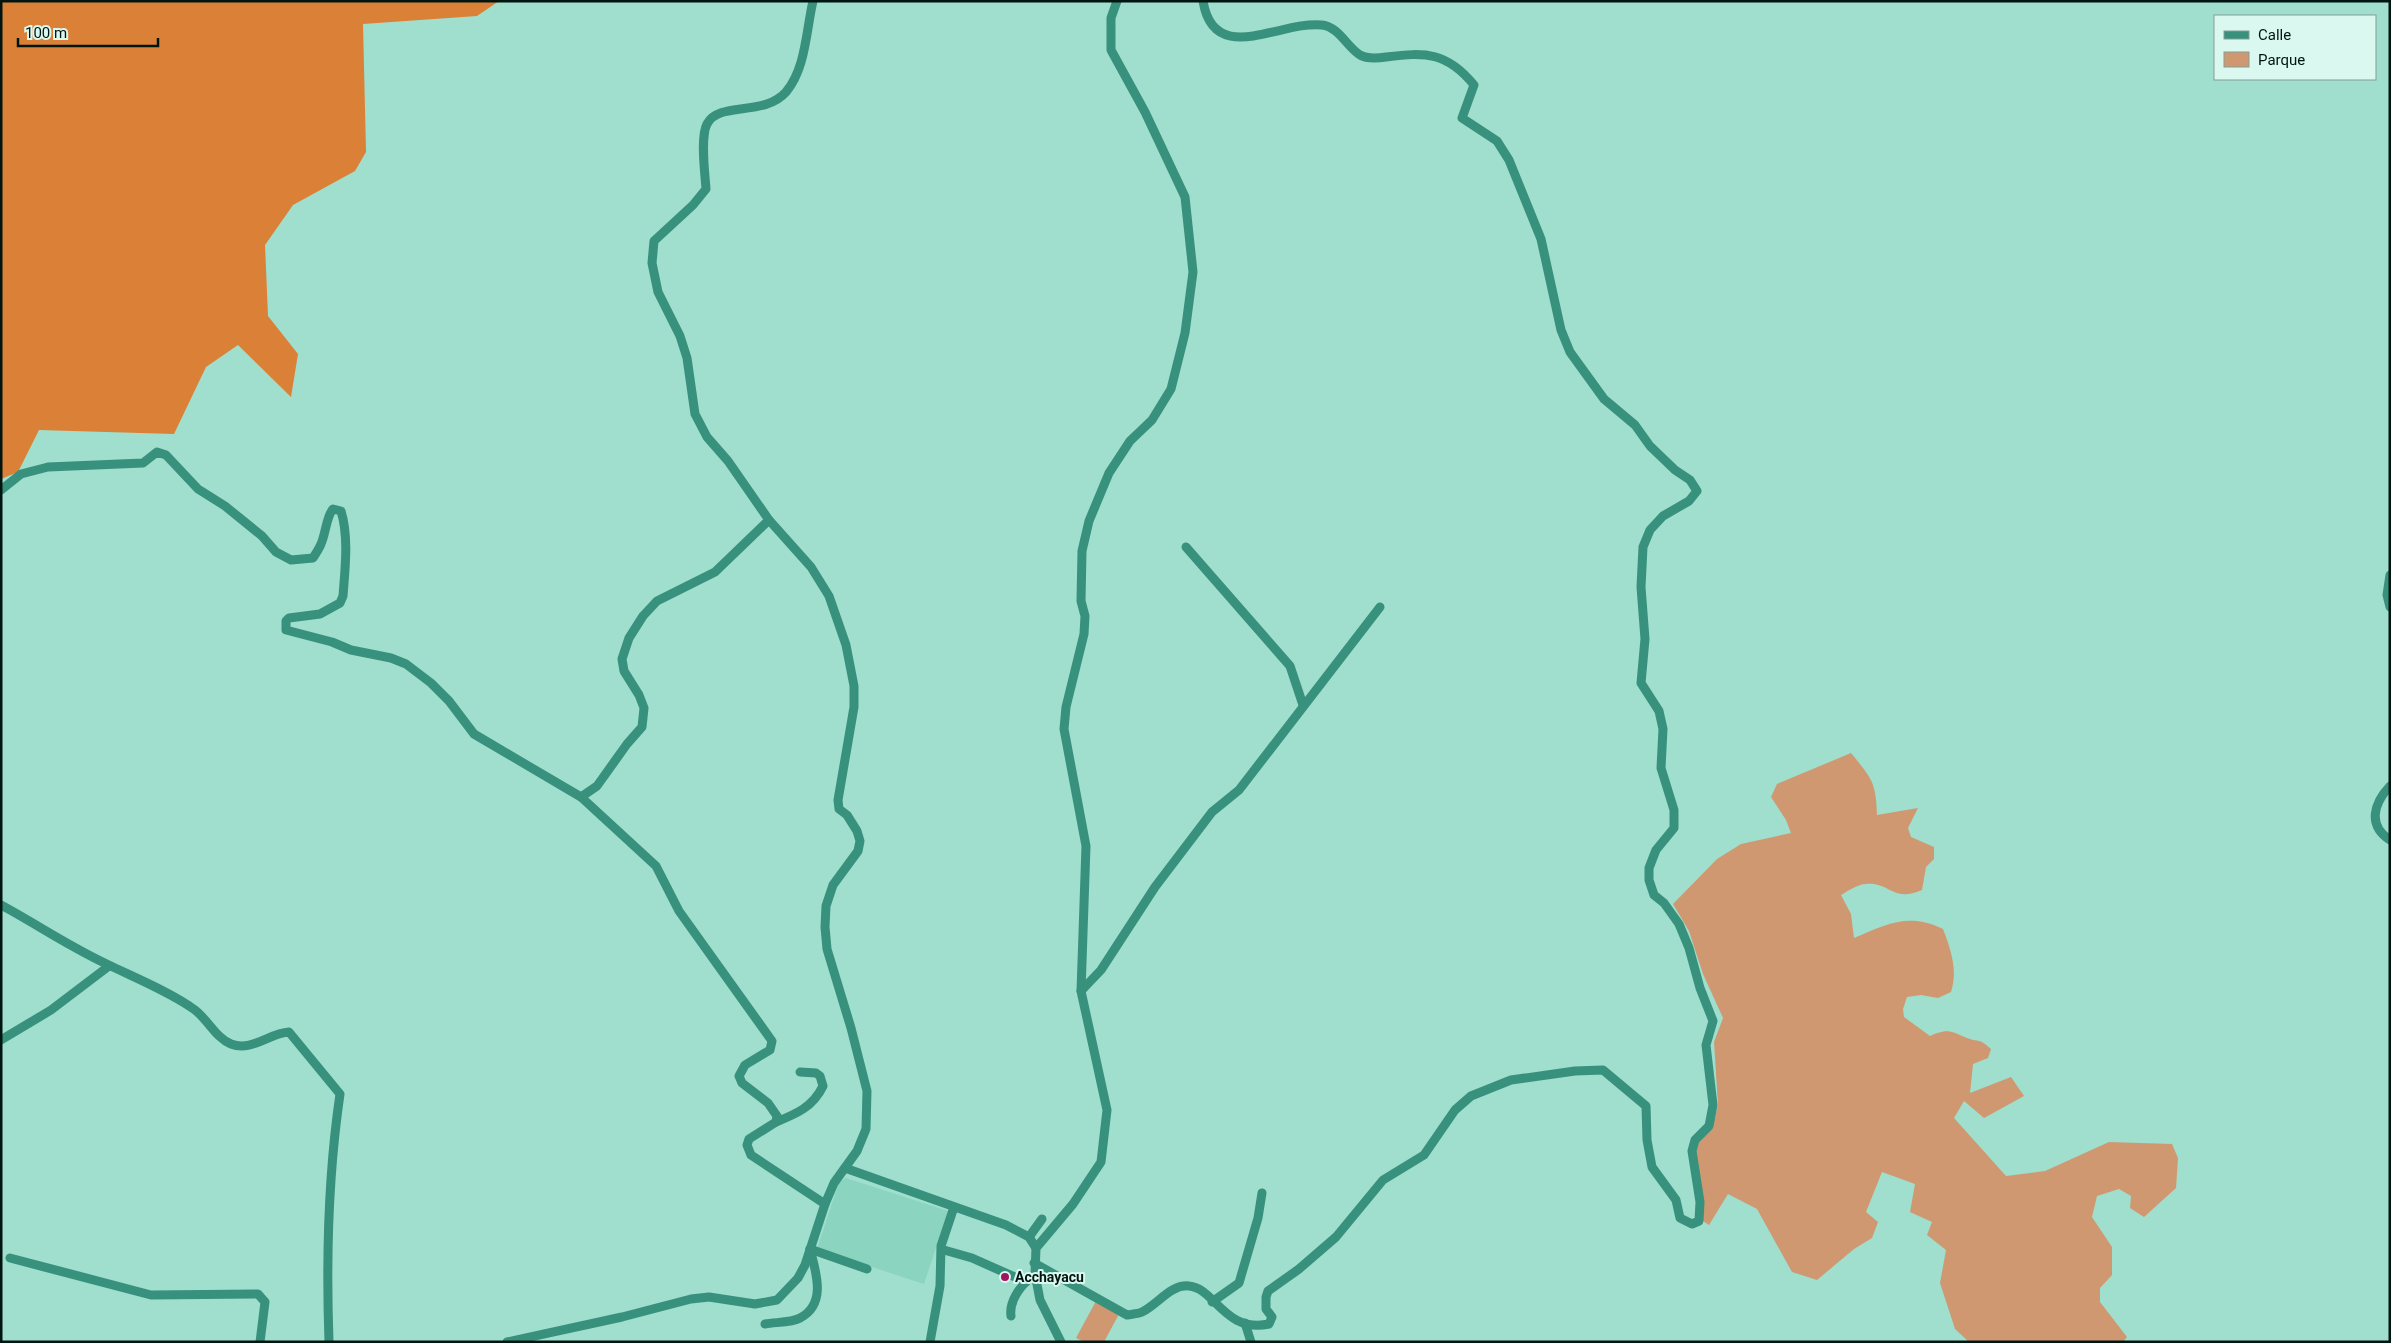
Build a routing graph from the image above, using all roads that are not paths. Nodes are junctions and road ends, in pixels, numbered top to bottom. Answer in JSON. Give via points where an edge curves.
{"nodes":[{"id":1,"x":813,"y":1,"type":"edge"},
{"id":2,"x":1117,"y":1,"type":"edge"},
{"id":3,"x":1204,"y":1,"type":"edge"},
{"id":4,"x":1,"y":490,"type":"edge"},
{"id":5,"x":769,"y":520,"type":"junction"},
{"id":6,"x":1186,"y":547,"type":"dead end"},
{"id":7,"x":2390,"y":575,"type":"edge"},
{"id":8,"x":2390,"y":606,"type":"edge"},
{"id":9,"x":1380,"y":607,"type":"dead end"},
{"id":10,"x":1303,"y":705,"type":"junction"},
{"id":11,"x":2390,"y":786,"type":"edge"},
{"id":12,"x":581,"y":797,"type":"junction"},
{"id":13,"x":2390,"y":840,"type":"edge"},
{"id":14,"x":1,"y":905,"type":"edge"},
{"id":15,"x":109,"y":966,"type":"junction"},
{"id":16,"x":1081,"y":992,"type":"junction"},
{"id":17,"x":1,"y":1040,"type":"edge"},
{"id":18,"x":800,"y":1072,"type":"dead end"},
{"id":19,"x":776,"y":1122,"type":"junction"},
{"id":20,"x":845,"y":1168,"type":"junction"},
{"id":21,"x":1262,"y":1193,"type":"dead end"},
{"id":22,"x":825,"y":1204,"type":"junction"},
{"id":23,"x":954,"y":1207,"type":"junction"},
{"id":24,"x":1042,"y":1219,"type":"dead end"},
{"id":25,"x":1029,"y":1238,"type":"junction"},
{"id":26,"x":1036,"y":1248,"type":"junction"},
{"id":27,"x":810,"y":1249,"type":"junction"},
{"id":28,"x":944,"y":1250,"type":"dead end"},
{"id":29,"x":10,"y":1258,"type":"dead end"},
{"id":30,"x":1034,"y":1263,"type":"junction"},
{"id":31,"x":868,"y":1268,"type":"dead end"},
{"id":32,"x":1035,"y":1274,"type":"junction"},
{"id":33,"x":1026,"y":1282,"type":"junction"},
{"id":34,"x":1212,"y":1302,"type":"junction"},
{"id":35,"x":1011,"y":1316,"type":"dead end"},
{"id":36,"x":1244,"y":1323,"type":"junction"},
{"id":37,"x":765,"y":1324,"type":"dead end"},
{"id":38,"x":260,"y":1342,"type":"edge"},
{"id":39,"x":329,"y":1342,"type":"edge"},
{"id":40,"x":507,"y":1342,"type":"edge"},
{"id":41,"x":930,"y":1342,"type":"edge"},
{"id":42,"x":1061,"y":1342,"type":"edge"},
{"id":43,"x":1250,"y":1342,"type":"edge"}],
"edges":[{"from":1,"to":5,"type":"street","via":[[800,67],[784,94],[758,108],[726,110],[706,124],[706,189],[654,241],[652,263],[658,292],[687,358],[695,414],[707,437]]},
{"from":2,"to":16,"type":"street","via":[[1111,18],[1111,50],[1145,112],[1185,198],[1193,272],[1185,333],[1171,389],[1152,420],[1130,441],[1109,472],[1089,521],[1082,551],[1084,634],[1066,707],[1064,729],[1086,846]]},
{"from":3,"to":36,"type":"street","via":[[1209,22],[1228,36],[1323,25],[1342,36],[1361,56],[1431,54],[1461,69],[1474,85],[1462,118],[1498,141],[1509,160],[1542,239],[1561,330],[1570,352],[1604,399],[1635,425],[1656,452],[1690,480],[1697,491],[1689,501],[1663,516],[1650,530],[1643,547],[1641,587],[1645,639],[1641,683],[1659,711],[1663,729],[1661,768],[1674,810],[1674,828],[1656,850],[1649,868],[1649,880],[1654,895],[1679,924],[1713,1021],[1706,1045],[1713,1105],[1708,1126],[1695,1140],[1692,1151],[1700,1202],[1699,1221],[1692,1224],[1680,1218],[1676,1200],[1652,1167],[1646,1106],[1603,1070],[1510,1080],[1471,1096],[1456,1110],[1424,1155],[1383,1180],[1336,1237],[1299,1270],[1268,1291],[1266,1309],[1272,1317],[1269,1324],[1254,1326]]},
{"from":4,"to":12,"type":"street","via":[[21,474],[48,466],[143,463],[157,452],[166,455],[198,489],[225,506],[262,536],[276,552],[291,560],[313,558],[330,514],[333,509],[341,511],[345,524],[345,547],[340,603],[320,614],[288,618],[286,630],[406,664],[449,701],[474,734]]},
{"from":5,"to":12,"type":"street","via":[[715,572],[657,601],[643,616],[629,638],[622,658],[624,671],[640,695],[644,708],[642,727],[598,786]]},
{"from":5,"to":20,"type":"street","via":[[811,567],[829,596],[846,645],[854,686],[854,707],[838,800],[839,809],[847,815],[860,841],[858,851],[833,885],[826,906],[825,927],[827,949],[852,1028],[867,1091],[866,1129],[857,1151]]},
{"from":6,"to":10,"type":"street","via":[[1290,666]]},
{"from":7,"to":8,"type":"street"},
{"from":9,"to":10,"type":"street"},
{"from":10,"to":16,"type":"street","via":[[1239,790],[1212,812],[1155,887],[1101,970]]},
{"from":11,"to":13,"type":"street","via":[[2379,797],[2374,818]]},
{"from":12,"to":19,"type":"street","via":[[656,866],[679,911],[767,1032],[772,1041],[770,1050],[745,1065],[739,1076],[742,1083],[768,1103],[777,1116]]},
{"from":14,"to":15,"type":"street"},
{"from":15,"to":17,"type":"street","via":[[51,1010]]},
{"from":15,"to":39,"type":"street","via":[[196,1010],[223,1040],[231,1044],[254,1044],[281,1032],[289,1032],[340,1094],[334,1136],[326,1266]]},
{"from":16,"to":26,"type":"street","via":[[1107,1110],[1101,1162]]},
{"from":18,"to":19,"type":"street","via":[[820,1076],[823,1086],[817,1099],[804,1110]]},
{"from":19,"to":22,"type":"street","via":[[749,1139],[747,1145],[751,1155]]},
{"from":20,"to":22,"type":"street"},
{"from":20,"to":23,"type":"street"},
{"from":21,"to":34,"type":"street","via":[[1239,1283]]},
{"from":22,"to":27,"type":"street"},
{"from":23,"to":25,"type":"street","via":[[1006,1225]]},
{"from":23,"to":41,"type":"street","via":[[941,1246],[940,1286]]},
{"from":24,"to":25,"type":"street"},
{"from":25,"to":26,"type":"street"},
{"from":26,"to":30,"type":"street"},
{"from":27,"to":31,"type":"street"},
{"from":27,"to":37,"type":"street","via":[[818,1296],[813,1307],[800,1318]]},
{"from":27,"to":40,"type":"street","via":[[798,1278],[777,1300],[755,1304],[719,1298],[691,1300]]},
{"from":28,"to":33,"type":"street","via":[[972,1258]]},
{"from":29,"to":38,"type":"street","via":[[151,1294],[258,1294],[265,1302]]},
{"from":30,"to":32,"type":"street"},
{"from":30,"to":34,"type":"street","via":[[1127,1315],[1141,1313],[1175,1287],[1187,1285],[1197,1287]]},
{"from":32,"to":33,"type":"street"},
{"from":32,"to":42,"type":"street","via":[[1040,1300]]},
{"from":33,"to":35,"type":"street","via":[[1016,1294],[1010,1309]]},
{"from":34,"to":36,"type":"street","via":[[1230,1317]]},
{"from":36,"to":43,"type":"street"}]}
